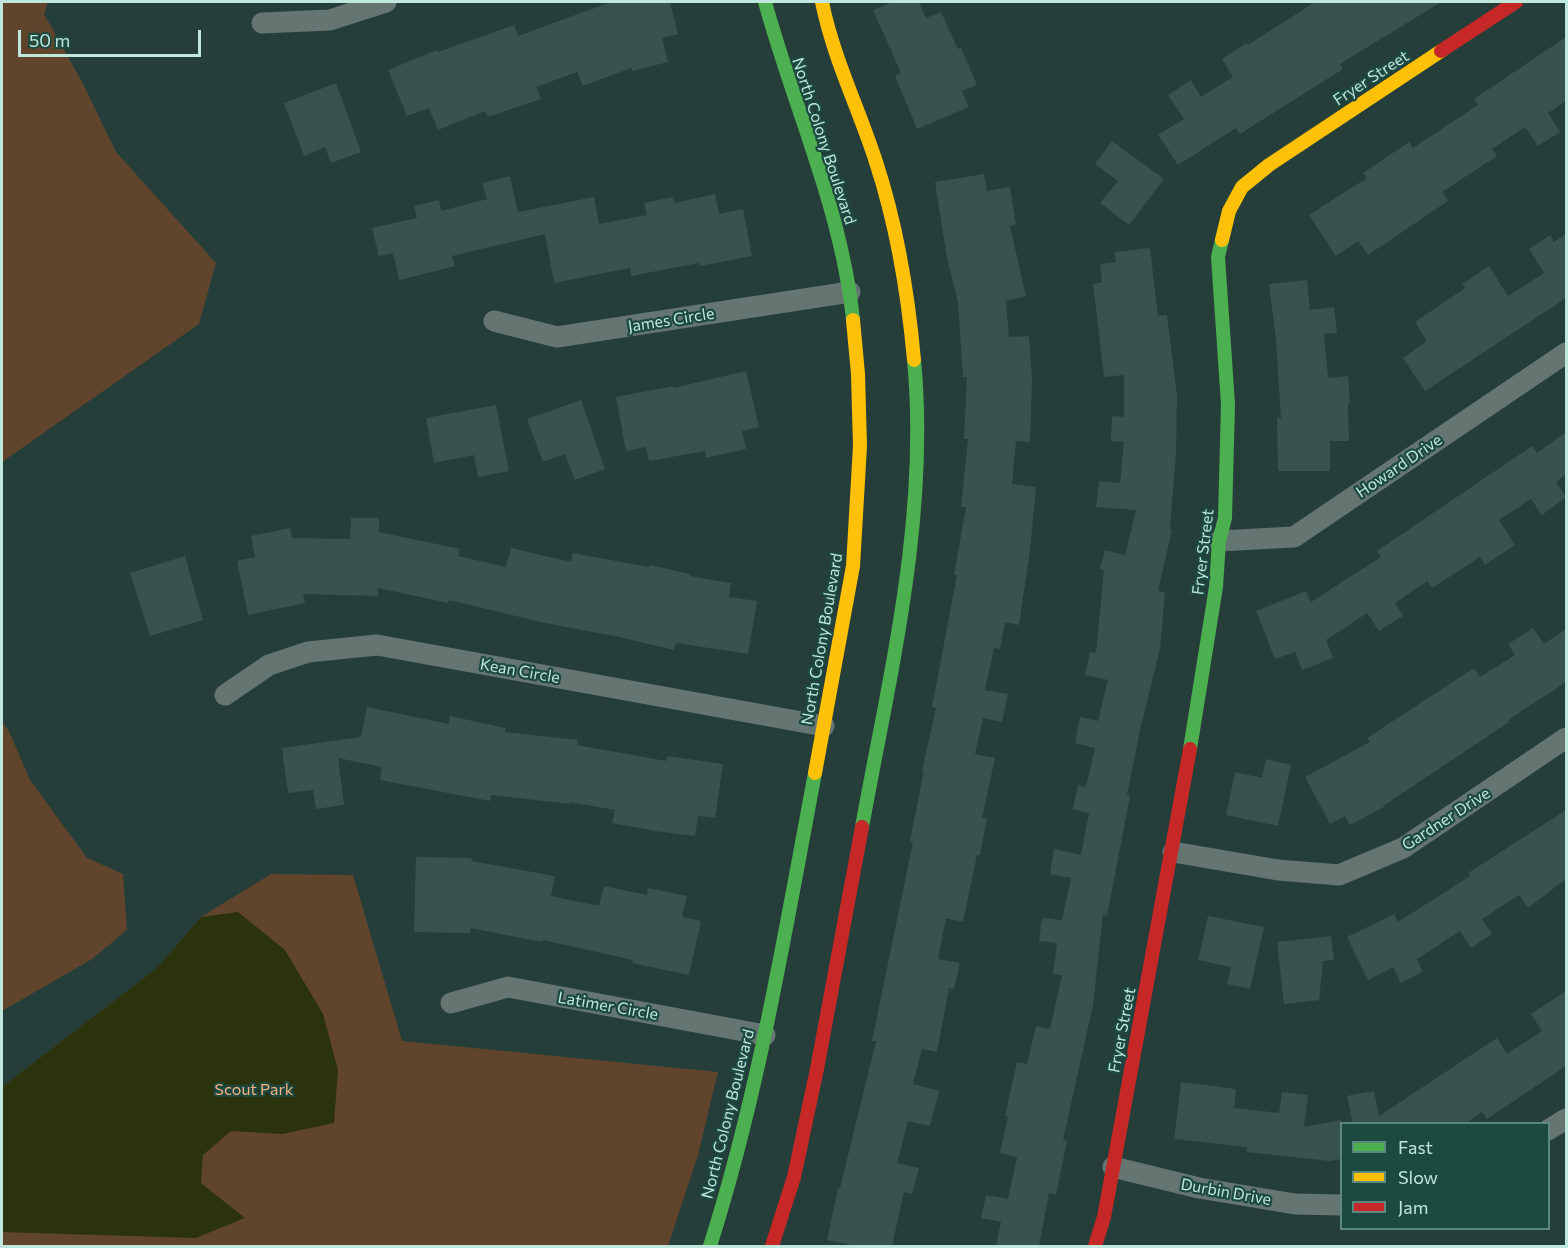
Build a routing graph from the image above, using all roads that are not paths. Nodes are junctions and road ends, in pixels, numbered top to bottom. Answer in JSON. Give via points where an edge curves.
{"nodes":[{"id":1,"x":386,"y":2,"type":"edge"},
{"id":2,"x":765,"y":2,"type":"edge"},
{"id":3,"x":822,"y":2,"type":"edge"},
{"id":4,"x":1516,"y":2,"type":"edge"},
{"id":5,"x":262,"y":23,"type":"dead end"},
{"id":6,"x":850,"y":292,"type":"junction"},
{"id":7,"x":494,"y":321,"type":"dead end"},
{"id":8,"x":1566,"y":353,"type":"edge"},
{"id":9,"x":1219,"y":541,"type":"junction"},
{"id":10,"x":225,"y":695,"type":"dead end"},
{"id":11,"x":824,"y":726,"type":"junction"},
{"id":12,"x":1566,"y":738,"type":"edge"},
{"id":13,"x":1173,"y":852,"type":"junction"},
{"id":14,"x":451,"y":1003,"type":"dead end"},
{"id":15,"x":765,"y":1035,"type":"junction"},
{"id":16,"x":1566,"y":1119,"type":"edge"},
{"id":17,"x":1550,"y":1129,"type":"edge"},
{"id":18,"x":1113,"y":1167,"type":"junction"},
{"id":19,"x":1340,"y":1205,"type":"edge"},
{"id":20,"x":710,"y":1246,"type":"edge"},
{"id":21,"x":772,"y":1246,"type":"edge"},
{"id":22,"x":1095,"y":1246,"type":"edge"}],
"edges":[{"from":1,"to":5,"type":"street","via":[[330,20]]},
{"from":2,"to":6,"type":"street","name":"North Colony Boulevard","via":[[832,210]]},
{"from":3,"to":21,"type":"street","via":[[883,182],[904,272],[916,370],[918,451],[905,592],[818,1070],[794,1177]]},
{"from":4,"to":9,"type":"street","name":"Fryer Street","via":[[1269,165],[1242,188],[1229,211],[1218,257],[1228,404],[1225,518]]},
{"from":6,"to":7,"type":"street","name":"James Circle","via":[[557,337]]},
{"from":6,"to":11,"type":"street","name":"North Colony Boulevard","via":[[860,446],[853,566]]},
{"from":8,"to":9,"type":"street","name":"Howard Drive","via":[[1294,537]]},
{"from":9,"to":13,"type":"street","name":"Fryer Street","via":[[1216,587]]},
{"from":10,"to":11,"type":"street","name":"Kean Circle","via":[[269,665],[308,652],[377,645]]},
{"from":11,"to":15,"type":"street","name":"North Colony Boulevard"},
{"from":12,"to":13,"type":"street","name":"Gardner Drive","via":[[1402,848],[1339,875],[1278,870]]},
{"from":13,"to":18,"type":"street","name":"Fryer Street"},
{"from":14,"to":15,"type":"street","name":"Latimer Circle","via":[[508,987]]},
{"from":15,"to":20,"type":"street","name":"North Colony Boulevard"},
{"from":16,"to":17,"type":"street"},
{"from":18,"to":19,"type":"street","name":"Durbin Drive","via":[[1210,1190],[1295,1204]]},
{"from":18,"to":22,"type":"street","name":"Fryer Street"}]}
